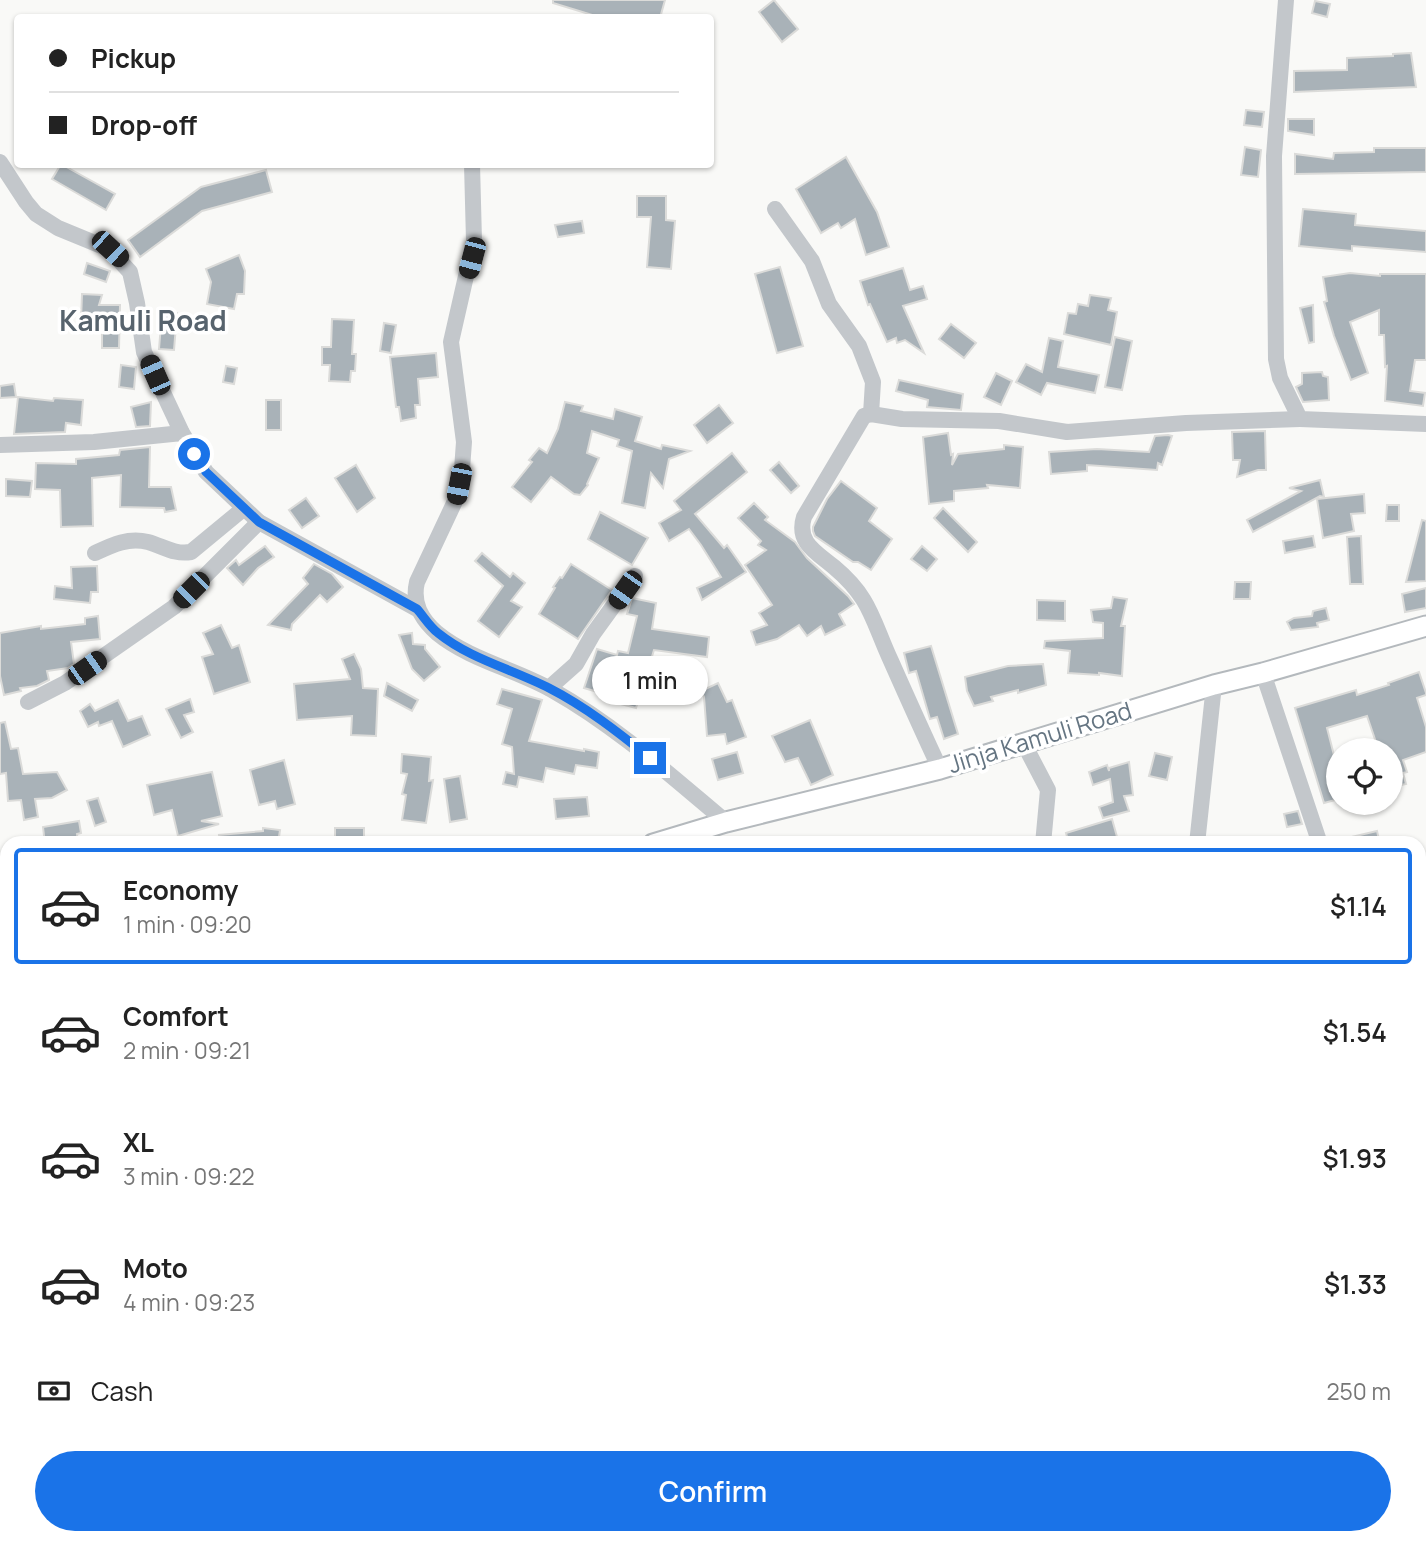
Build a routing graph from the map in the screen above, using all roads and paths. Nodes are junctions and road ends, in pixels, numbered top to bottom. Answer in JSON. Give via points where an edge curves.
{"nodes":[{"id":1,"x":1286,"y":0,"type":"edge"},
{"id":2,"x":0,"y":162,"type":"edge"},
{"id":3,"x":471,"y":168,"type":"edge"},
{"id":4,"x":775,"y":209,"type":"dead end"},
{"id":5,"x":871,"y":414,"type":"junction"},
{"id":6,"x":1300,"y":419,"type":"junction"},
{"id":7,"x":1426,"y":424,"type":"edge"},
{"id":8,"x":182,"y":433,"type":"junction"},
{"id":9,"x":0,"y":445,"type":"edge"},
{"id":10,"x":243,"y":509,"type":"junction"},
{"id":11,"x":259,"y":522,"type":"junction"},
{"id":12,"x":95,"y":553,"type":"dead end"},
{"id":13,"x":635,"y":576,"type":"dead end"},
{"id":14,"x":417,"y":609,"type":"junction"},
{"id":15,"x":1425,"y":630,"type":"edge"},
{"id":16,"x":1263,"y":673,"type":"junction"},
{"id":17,"x":1214,"y":685,"type":"junction"},
{"id":18,"x":549,"y":688,"type":"junction"},
{"id":19,"x":28,"y":702,"type":"dead end"},
{"id":20,"x":1024,"y":744,"type":"junction"},
{"id":21,"x":940,"y":769,"type":"junction"},
{"id":22,"x":726,"y":822,"type":"junction"},
{"id":23,"x":701,"y":836,"type":"edge"},
{"id":24,"x":1044,"y":836,"type":"edge"},
{"id":25,"x":1198,"y":836,"type":"edge"},
{"id":26,"x":1317,"y":836,"type":"edge"}],
"edges":[{"from":1,"to":6,"type":"street","via":[[1274,156],[1276,359]]},
{"from":2,"to":8,"type":"street","via":[[36,214],[110,249],[130,272],[144,352]]},
{"from":3,"to":14,"type":"street","via":[[474,241],[451,342],[464,442],[462,470],[456,499],[417,582]]},
{"from":4,"to":5,"type":"street","via":[[812,261],[829,304],[859,345],[873,382]]},
{"from":5,"to":6,"type":"street","via":[[999,422],[1067,432]]},
{"from":5,"to":21,"type":"street","via":[[859,423],[800,529],[810,546],[853,583],[868,605]]},
{"from":6,"to":7,"type":"street"},
{"from":8,"to":9,"type":"street"},
{"from":8,"to":10,"type":"street","via":[[206,472]]},
{"from":10,"to":11,"type":"street"},
{"from":10,"to":12,"type":"street","via":[[191,552],[173,552],[135,540]]},
{"from":11,"to":14,"type":"street"},
{"from":11,"to":19,"type":"street","via":[[174,607],[65,683]]},
{"from":13,"to":18,"type":"street","via":[[576,664]]},
{"from":14,"to":18,"type":"street","via":[[436,632],[461,649]]},
{"from":15,"to":16,"type":"main road","name":"Jinja Kamuli Road"},
{"from":16,"to":17,"type":"main road","name":"Jinja Kamuli Road"},
{"from":16,"to":26,"type":"street"},
{"from":17,"to":20,"type":"main road","name":"Jinja Kamuli Road"},
{"from":17,"to":25,"type":"street"},
{"from":18,"to":22,"type":"street","via":[[612,727]]},
{"from":20,"to":21,"type":"main road","name":"Jinja Kamuli Road"},
{"from":20,"to":24,"type":"street","via":[[1048,790]]},
{"from":21,"to":22,"type":"main road","name":"Jinja Kamuli Road"},
{"from":22,"to":23,"type":"main road","name":"Jinja Kamuli Road"}]}
